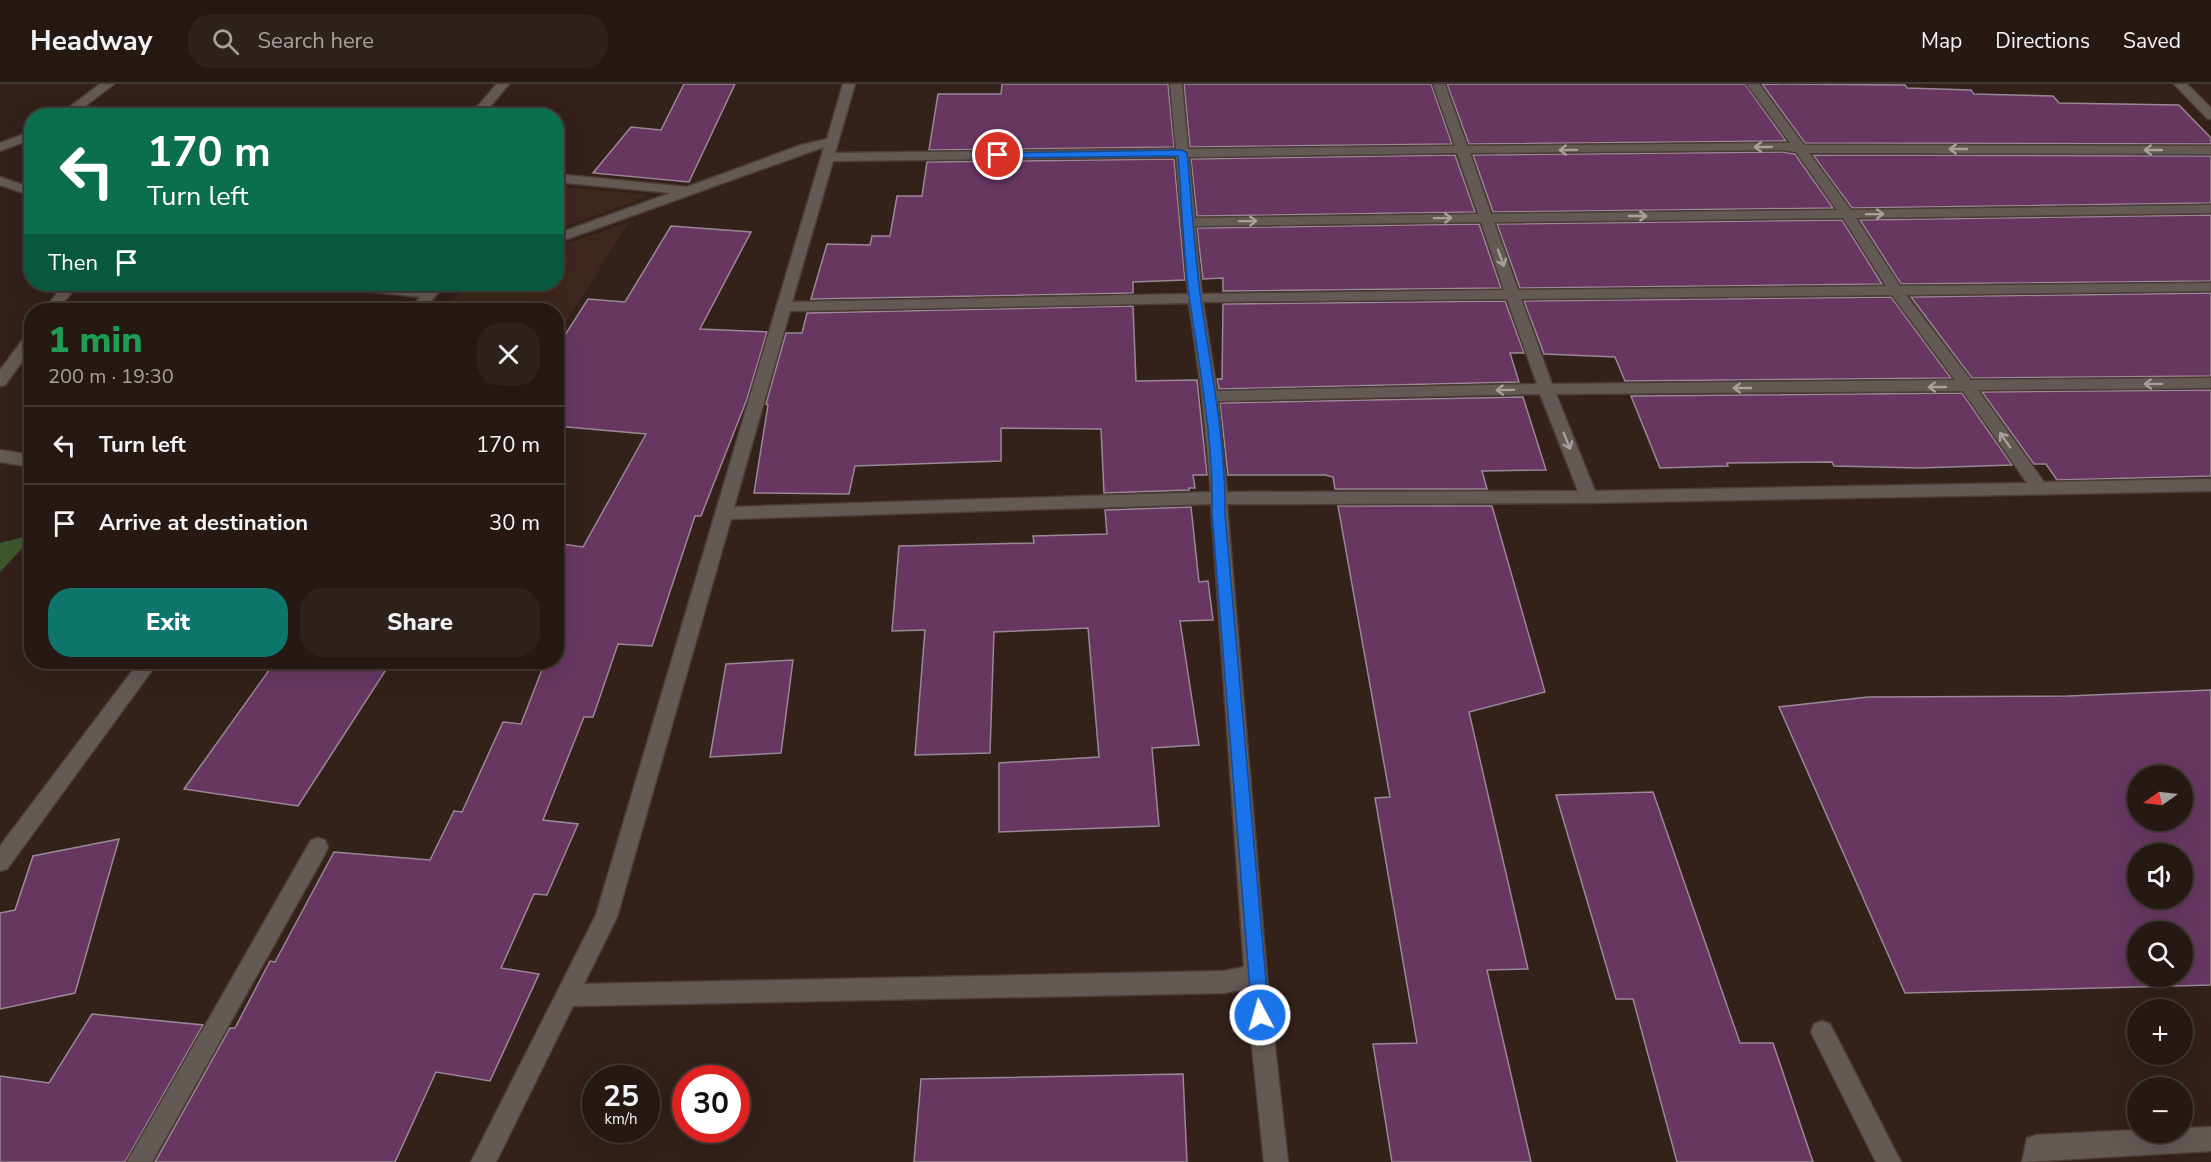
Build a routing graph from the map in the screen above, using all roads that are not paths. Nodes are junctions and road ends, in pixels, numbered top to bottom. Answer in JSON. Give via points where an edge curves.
{"nodes":[{"id":1,"x":108,"y":84,"type":"edge"},
{"id":2,"x":503,"y":84,"type":"edge"},
{"id":3,"x":849,"y":84,"type":"edge"},
{"id":4,"x":1176,"y":84,"type":"edge"},
{"id":5,"x":1439,"y":84,"type":"edge"},
{"id":6,"x":1753,"y":84,"type":"edge"},
{"id":7,"x":2180,"y":84,"type":"edge"},
{"id":8,"x":75,"y":108,"type":"edge"},
{"id":9,"x":482,"y":108,"type":"edge"},
{"id":10,"x":2211,"y":114,"type":"edge"},
{"id":11,"x":24,"y":138,"type":"edge"},
{"id":12,"x":0,"y":147,"type":"edge"},
{"id":13,"x":830,"y":149,"type":"junction"},
{"id":14,"x":1802,"y":149,"type":"junction"},
{"id":15,"x":1460,"y":150,"type":"junction"},
{"id":16,"x":2211,"y":150,"type":"edge"},
{"id":17,"x":1182,"y":153,"type":"junction"},
{"id":18,"x":564,"y":179,"type":"edge"},
{"id":19,"x":0,"y":181,"type":"edge"},
{"id":20,"x":24,"y":189,"type":"edge"},
{"id":21,"x":689,"y":190,"type":"junction"},
{"id":22,"x":2211,"y":209,"type":"edge"},
{"id":23,"x":1847,"y":214,"type":"junction"},
{"id":24,"x":1485,"y":216,"type":"junction"},
{"id":25,"x":1190,"y":222,"type":"junction"},
{"id":26,"x":564,"y":236,"type":"edge"},
{"id":27,"x":2211,"y":288,"type":"edge"},
{"id":28,"x":66,"y":291,"type":"edge"},
{"id":29,"x":432,"y":291,"type":"edge"},
{"id":30,"x":1898,"y":291,"type":"junction"},
{"id":31,"x":1515,"y":295,"type":"junction"},
{"id":32,"x":1195,"y":298,"type":"junction"},
{"id":33,"x":56,"y":303,"type":"edge"},
{"id":34,"x":423,"y":303,"type":"edge"},
{"id":35,"x":782,"y":307,"type":"junction"},
{"id":36,"x":24,"y":348,"type":"edge"},
{"id":37,"x":0,"y":381,"type":"edge"},
{"id":38,"x":2211,"y":383,"type":"edge"},
{"id":39,"x":1968,"y":387,"type":"junction"},
{"id":40,"x":1546,"y":389,"type":"junction"},
{"id":41,"x":1210,"y":396,"type":"junction"},
{"id":42,"x":0,"y":456,"type":"edge"},
{"id":43,"x":24,"y":460,"type":"edge"},
{"id":44,"x":2211,"y":485,"type":"edge"},
{"id":45,"x":2039,"y":487,"type":"junction"},
{"id":46,"x":1589,"y":497,"type":"junction"},
{"id":47,"x":1220,"y":498,"type":"junction"},
{"id":48,"x":723,"y":513,"type":"junction"},
{"id":49,"x":144,"y":669,"type":"edge"},
{"id":50,"x":318,"y":847,"type":"dead end"},
{"id":51,"x":0,"y":862,"type":"edge"},
{"id":52,"x":1256,"y":976,"type":"junction"},
{"id":53,"x":569,"y":995,"type":"junction"},
{"id":54,"x":1822,"y":1032,"type":"dead end"},
{"id":55,"x":2211,"y":1139,"type":"edge"},
{"id":56,"x":139,"y":1162,"type":"edge"},
{"id":57,"x":483,"y":1162,"type":"edge"},
{"id":58,"x":1276,"y":1162,"type":"edge"},
{"id":59,"x":1888,"y":1162,"type":"edge"},
{"id":60,"x":2034,"y":1162,"type":"edge"}],
"edges":[{"from":1,"to":8,"type":"street"},
{"from":2,"to":9,"type":"street"},
{"from":3,"to":13,"type":"street"},
{"from":4,"to":17,"type":"street"},
{"from":5,"to":15,"type":"street"},
{"from":6,"to":14,"type":"street"},
{"from":7,"to":10,"type":"street"},
{"from":11,"to":12,"type":"street"},
{"from":13,"to":17,"type":"street"},
{"from":13,"to":21,"type":"street","via":[[805,148]]},
{"from":13,"to":35,"type":"street"},
{"from":14,"to":15,"type":"street","one_way":true,"via":[[1782,146]]},
{"from":16,"to":14,"type":"street","one_way":true},
{"from":14,"to":23,"type":"street"},
{"from":15,"to":17,"type":"street"},
{"from":15,"to":24,"type":"street"},
{"from":17,"to":25,"type":"street"},
{"from":18,"to":21,"type":"street"},
{"from":19,"to":20,"type":"street"},
{"from":21,"to":26,"type":"street"},
{"from":23,"to":22,"type":"street","one_way":true},
{"from":24,"to":23,"type":"street","one_way":true},
{"from":23,"to":30,"type":"street"},
{"from":25,"to":24,"type":"street","one_way":true},
{"from":24,"to":31,"type":"street","one_way":true},
{"from":25,"to":32,"type":"street"},
{"from":27,"to":30,"type":"street"},
{"from":28,"to":33,"type":"street"},
{"from":29,"to":34,"type":"street"},
{"from":30,"to":31,"type":"street"},
{"from":30,"to":39,"type":"street"},
{"from":31,"to":32,"type":"street"},
{"from":31,"to":40,"type":"street"},
{"from":32,"to":35,"type":"street"},
{"from":32,"to":41,"type":"street"},
{"from":35,"to":48,"type":"street"},
{"from":36,"to":37,"type":"street"},
{"from":38,"to":39,"type":"street","one_way":true},
{"from":39,"to":40,"type":"street","one_way":true},
{"from":45,"to":39,"type":"street","one_way":true},
{"from":40,"to":41,"type":"street","one_way":true},
{"from":40,"to":46,"type":"street","one_way":true},
{"from":41,"to":47,"type":"street"},
{"from":42,"to":43,"type":"street"},
{"from":44,"to":45,"type":"street"},
{"from":45,"to":46,"type":"street"},
{"from":46,"to":47,"type":"street"},
{"from":47,"to":48,"type":"street"},
{"from":47,"to":52,"type":"street"},
{"from":48,"to":53,"type":"street","via":[[606,916]]},
{"from":49,"to":51,"type":"street"},
{"from":50,"to":56,"type":"street"},
{"from":52,"to":53,"type":"street","via":[[1224,982]]},
{"from":52,"to":58,"type":"street"},
{"from":53,"to":57,"type":"street"},
{"from":54,"to":59,"type":"street"},
{"from":55,"to":60,"type":"street","via":[[2036,1147]]}]}
